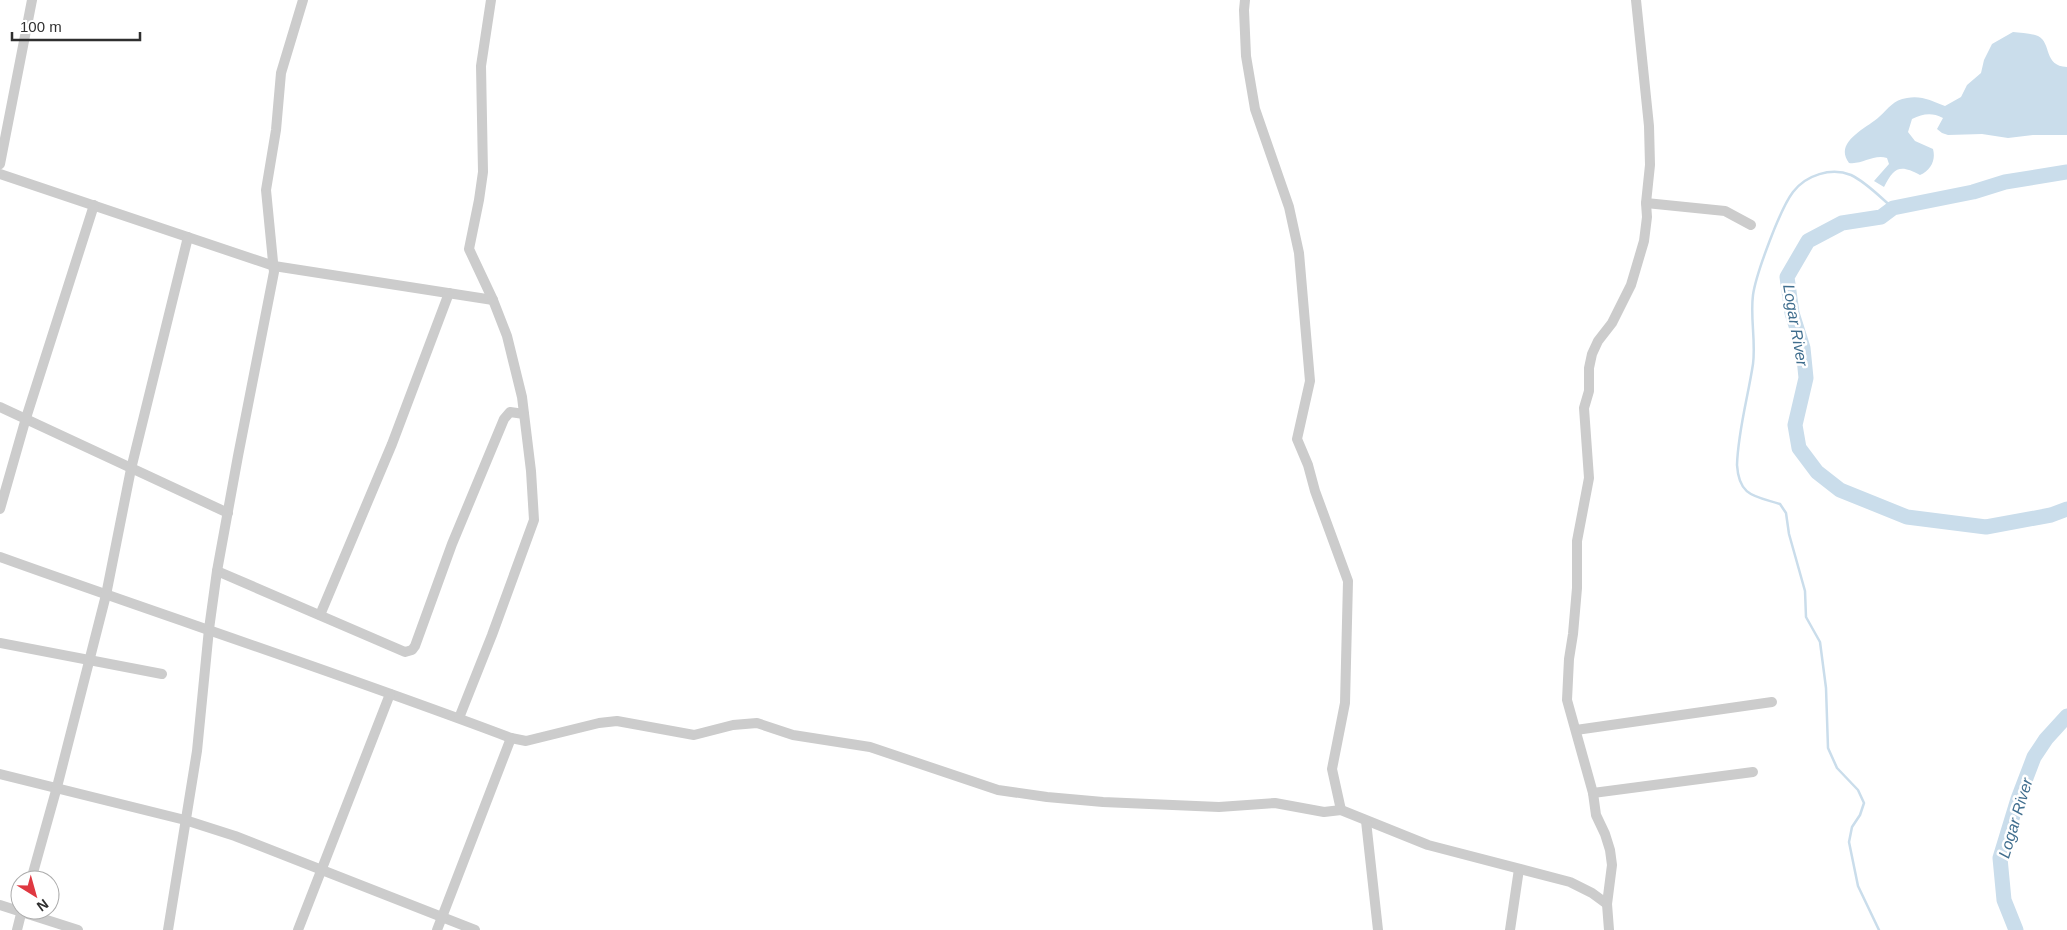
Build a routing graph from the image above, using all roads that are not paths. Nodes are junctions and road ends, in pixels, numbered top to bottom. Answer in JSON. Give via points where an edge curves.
{"nodes":[{"id":1,"x":32,"y":0,"type":"edge"},
{"id":2,"x":303,"y":0,"type":"edge"},
{"id":3,"x":491,"y":0,"type":"edge"},
{"id":4,"x":1245,"y":0,"type":"edge"},
{"id":5,"x":1636,"y":0,"type":"edge"},
{"id":6,"x":0,"y":164,"type":"edge"},
{"id":7,"x":0,"y":174,"type":"edge"},
{"id":8,"x":1646,"y":203,"type":"junction"},
{"id":9,"x":94,"y":205,"type":"junction"},
{"id":10,"x":1751,"y":225,"type":"dead end"},
{"id":11,"x":188,"y":237,"type":"junction"},
{"id":12,"x":274,"y":266,"type":"junction"},
{"id":13,"x":449,"y":294,"type":"junction"},
{"id":14,"x":493,"y":300,"type":"junction"},
{"id":15,"x":0,"y":407,"type":"edge"},
{"id":16,"x":524,"y":414,"type":"junction"},
{"id":17,"x":26,"y":418,"type":"junction"},
{"id":18,"x":131,"y":469,"type":"junction"},
{"id":19,"x":0,"y":509,"type":"edge"},
{"id":20,"x":228,"y":513,"type":"junction"},
{"id":21,"x":0,"y":557,"type":"edge"},
{"id":22,"x":217,"y":571,"type":"junction"},
{"id":23,"x":106,"y":595,"type":"junction"},
{"id":24,"x":320,"y":615,"type":"junction"},
{"id":25,"x":210,"y":629,"type":"junction"},
{"id":26,"x":0,"y":643,"type":"edge"},
{"id":27,"x":89,"y":661,"type":"junction"},
{"id":28,"x":162,"y":674,"type":"dead end"},
{"id":29,"x":390,"y":694,"type":"junction"},
{"id":30,"x":1772,"y":702,"type":"dead end"},
{"id":31,"x":459,"y":718,"type":"junction"},
{"id":32,"x":1576,"y":730,"type":"junction"},
{"id":33,"x":511,"y":738,"type":"junction"},
{"id":34,"x":1753,"y":772,"type":"dead end"},
{"id":35,"x":0,"y":774,"type":"edge"},
{"id":36,"x":57,"y":787,"type":"junction"},
{"id":37,"x":1593,"y":793,"type":"junction"},
{"id":38,"x":1341,"y":810,"type":"junction"},
{"id":39,"x":185,"y":820,"type":"junction"},
{"id":40,"x":1366,"y":821,"type":"junction"},
{"id":41,"x":1519,"y":869,"type":"junction"},
{"id":42,"x":34,"y":870,"type":"edge"},
{"id":43,"x":322,"y":872,"type":"junction"},
{"id":44,"x":1607,"y":904,"type":"junction"},
{"id":45,"x":443,"y":917,"type":"junction"},
{"id":46,"x":49,"y":920,"type":"edge"},
{"id":47,"x":78,"y":930,"type":"edge"},
{"id":48,"x":168,"y":930,"type":"edge"},
{"id":49,"x":298,"y":930,"type":"edge"},
{"id":50,"x":438,"y":930,"type":"edge"},
{"id":51,"x":475,"y":930,"type":"edge"},
{"id":52,"x":1378,"y":930,"type":"edge"},
{"id":53,"x":1510,"y":930,"type":"edge"},
{"id":54,"x":1609,"y":930,"type":"edge"}],
"edges":[{"from":1,"to":6,"type":"street"},
{"from":2,"to":12,"type":"street","via":[[281,73],[266,190]]},
{"from":3,"to":14,"type":"street","via":[[481,66],[483,172],[469,249]]},
{"from":4,"to":38,"type":"street","via":[[1246,56],[1255,109],[1289,207],[1299,253],[1310,381],[1297,438],[1348,581],[1345,703],[1332,768]]},
{"from":5,"to":8,"type":"street","via":[[1649,126],[1650,165]]},
{"from":7,"to":9,"type":"street"},
{"from":8,"to":10,"type":"street","via":[[1726,211]]},
{"from":8,"to":32,"type":"street","via":[[1646,229],[1637,268],[1621,307],[1592,354],[1584,408],[1589,478],[1577,541],[1577,588],[1567,700]]},
{"from":9,"to":11,"type":"street"},
{"from":9,"to":17,"type":"street"},
{"from":11,"to":12,"type":"street"},
{"from":11,"to":18,"type":"street"},
{"from":12,"to":13,"type":"street"},
{"from":12,"to":20,"type":"street"},
{"from":13,"to":14,"type":"street"},
{"from":13,"to":24,"type":"street","via":[[392,444]]},
{"from":14,"to":16,"type":"street","via":[[507,336]]},
{"from":15,"to":17,"type":"street"},
{"from":16,"to":24,"type":"street","via":[[510,412],[504,419],[412,650],[405,652]]},
{"from":16,"to":31,"type":"street","via":[[534,520]]},
{"from":17,"to":18,"type":"street"},
{"from":17,"to":19,"type":"street"},
{"from":18,"to":20,"type":"street"},
{"from":18,"to":23,"type":"street"},
{"from":20,"to":22,"type":"street"},
{"from":21,"to":23,"type":"street"},
{"from":22,"to":24,"type":"street"},
{"from":22,"to":25,"type":"street"},
{"from":23,"to":25,"type":"street"},
{"from":23,"to":27,"type":"street"},
{"from":25,"to":29,"type":"street"},
{"from":25,"to":39,"type":"street","via":[[197,751]]},
{"from":26,"to":27,"type":"street"},
{"from":27,"to":28,"type":"street"},
{"from":27,"to":36,"type":"street"},
{"from":29,"to":31,"type":"street"},
{"from":29,"to":43,"type":"street"},
{"from":30,"to":32,"type":"street"},
{"from":31,"to":33,"type":"street"},
{"from":32,"to":37,"type":"street"},
{"from":33,"to":38,"type":"street","via":[[526,741],[617,721],[694,735],[733,724],[758,723],[793,734],[870,748],[998,790],[1103,802],[1218,807],[1275,803],[1324,812]]},
{"from":33,"to":45,"type":"street"},
{"from":34,"to":37,"type":"street"},
{"from":35,"to":36,"type":"street"},
{"from":36,"to":39,"type":"street"},
{"from":36,"to":42,"type":"street"},
{"from":37,"to":44,"type":"street","via":[[1596,815],[1605,834],[1612,865]]},
{"from":38,"to":40,"type":"street"},
{"from":39,"to":43,"type":"street","via":[[235,836]]},
{"from":39,"to":48,"type":"street"},
{"from":40,"to":41,"type":"street","via":[[1428,845]]},
{"from":40,"to":52,"type":"street"},
{"from":41,"to":44,"type":"street","via":[[1570,882]]},
{"from":41,"to":53,"type":"street"},
{"from":43,"to":45,"type":"street"},
{"from":43,"to":49,"type":"street"},
{"from":44,"to":54,"type":"street"},
{"from":45,"to":50,"type":"street"},
{"from":45,"to":51,"type":"street"},
{"from":46,"to":47,"type":"street"}]}
